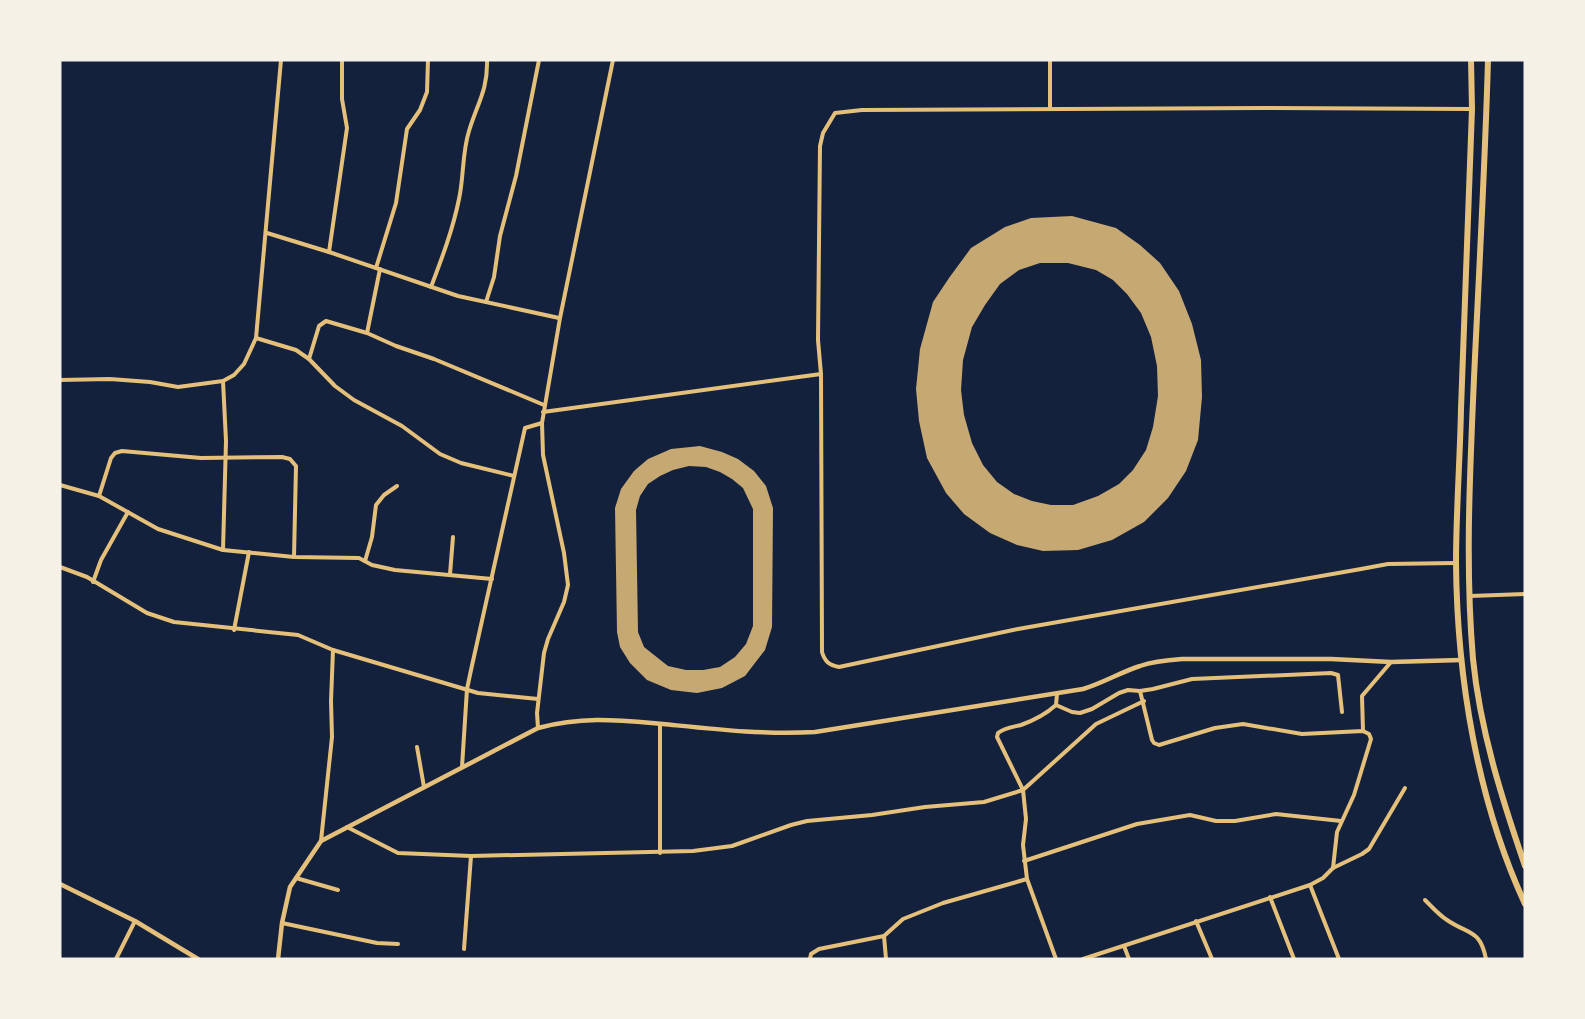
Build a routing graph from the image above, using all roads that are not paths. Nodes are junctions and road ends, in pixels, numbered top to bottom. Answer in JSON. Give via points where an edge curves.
{"nodes":[{"id":1,"x":280,"y":60,"type":"edge"},
{"id":2,"x":342,"y":60,"type":"edge"},
{"id":3,"x":428,"y":60,"type":"edge"},
{"id":4,"x":487,"y":60,"type":"edge"},
{"id":5,"x":538,"y":60,"type":"edge"},
{"id":6,"x":613,"y":60,"type":"edge"},
{"id":7,"x":1050,"y":60,"type":"edge"},
{"id":8,"x":1471,"y":60,"type":"edge"},
{"id":9,"x":1488,"y":60,"type":"edge"},
{"id":10,"x":1472,"y":109,"type":"junction"},
{"id":11,"x":1050,"y":110,"type":"junction"},
{"id":12,"x":267,"y":233,"type":"junction"},
{"id":13,"x":329,"y":252,"type":"junction"},
{"id":14,"x":378,"y":269,"type":"junction"},
{"id":15,"x":431,"y":287,"type":"junction"},
{"id":16,"x":486,"y":302,"type":"junction"},
{"id":17,"x":560,"y":318,"type":"junction"},
{"id":18,"x":367,"y":333,"type":"junction"},
{"id":19,"x":256,"y":338,"type":"junction"},
{"id":20,"x":309,"y":359,"type":"junction"},
{"id":21,"x":821,"y":374,"type":"junction"},
{"id":22,"x":60,"y":380,"type":"edge"},
{"id":23,"x":224,"y":381,"type":"junction"},
{"id":24,"x":544,"y":405,"type":"junction"},
{"id":25,"x":543,"y":412,"type":"junction"},
{"id":26,"x":542,"y":423,"type":"junction"},
{"id":27,"x":224,"y":458,"type":"junction"},
{"id":28,"x":514,"y":476,"type":"junction"},
{"id":29,"x":60,"y":485,"type":"edge"},
{"id":30,"x":397,"y":486,"type":"dead end"},
{"id":31,"x":99,"y":496,"type":"junction"},
{"id":32,"x":128,"y":512,"type":"junction"},
{"id":33,"x":453,"y":537,"type":"dead end"},
{"id":34,"x":223,"y":550,"type":"junction"},
{"id":35,"x":249,"y":552,"type":"junction"},
{"id":36,"x":294,"y":557,"type":"junction"},
{"id":37,"x":365,"y":561,"type":"junction"},
{"id":38,"x":1456,"y":563,"type":"junction"},
{"id":39,"x":60,"y":567,"type":"edge"},
{"id":40,"x":450,"y":574,"type":"junction"},
{"id":41,"x":492,"y":579,"type":"junction"},
{"id":42,"x":93,"y":582,"type":"junction"},
{"id":43,"x":1525,"y":594,"type":"edge"},
{"id":44,"x":1470,"y":596,"type":"junction"},
{"id":45,"x":234,"y":630,"type":"junction"},
{"id":46,"x":333,"y":650,"type":"junction"},
{"id":47,"x":1461,"y":660,"type":"junction"},
{"id":48,"x":1391,"y":662,"type":"junction"},
{"id":49,"x":467,"y":689,"type":"junction"},
{"id":50,"x":1140,"y":691,"type":"junction"},
{"id":51,"x":1057,"y":694,"type":"junction"},
{"id":52,"x":538,"y":699,"type":"junction"},
{"id":53,"x":1144,"y":701,"type":"junction"},
{"id":54,"x":1056,"y":705,"type":"junction"},
{"id":55,"x":1342,"y":712,"type":"dead end"},
{"id":56,"x":660,"y":724,"type":"junction"},
{"id":57,"x":538,"y":728,"type":"junction"},
{"id":58,"x":1363,"y":731,"type":"junction"},
{"id":59,"x":417,"y":747,"type":"dead end"},
{"id":60,"x":462,"y":767,"type":"junction"},
{"id":61,"x":424,"y":788,"type":"junction"},
{"id":62,"x":1405,"y":788,"type":"dead end"},
{"id":63,"x":1023,"y":790,"type":"junction"},
{"id":64,"x":1341,"y":821,"type":"junction"},
{"id":65,"x":347,"y":827,"type":"junction"},
{"id":66,"x":321,"y":840,"type":"junction"},
{"id":67,"x":660,"y":853,"type":"junction"},
{"id":68,"x":471,"y":856,"type":"junction"},
{"id":69,"x":1024,"y":861,"type":"junction"},
{"id":70,"x":1525,"y":866,"type":"edge"},
{"id":71,"x":1333,"y":868,"type":"junction"},
{"id":72,"x":296,"y":878,"type":"junction"},
{"id":73,"x":1027,"y":879,"type":"junction"},
{"id":74,"x":60,"y":884,"type":"edge"},
{"id":75,"x":1310,"y":885,"type":"junction"},
{"id":76,"x":338,"y":890,"type":"dead end"},
{"id":77,"x":1270,"y":897,"type":"junction"},
{"id":78,"x":1425,"y":900,"type":"dead end"},
{"id":79,"x":1525,"y":904,"type":"edge"},
{"id":80,"x":135,"y":921,"type":"junction"},
{"id":81,"x":1196,"y":921,"type":"junction"},
{"id":82,"x":282,"y":923,"type":"junction"},
{"id":83,"x":885,"y":936,"type":"junction"},
{"id":84,"x":398,"y":944,"type":"dead end"},
{"id":85,"x":1124,"y":946,"type":"junction"},
{"id":86,"x":464,"y":949,"type":"dead end"},
{"id":87,"x":189,"y":957,"type":"edge"},
{"id":88,"x":116,"y":959,"type":"edge"},
{"id":89,"x":198,"y":959,"type":"edge"},
{"id":90,"x":278,"y":959,"type":"edge"},
{"id":91,"x":810,"y":959,"type":"edge"},
{"id":92,"x":886,"y":959,"type":"edge"},
{"id":93,"x":1056,"y":959,"type":"edge"},
{"id":94,"x":1083,"y":959,"type":"edge"},
{"id":95,"x":1129,"y":959,"type":"edge"},
{"id":96,"x":1212,"y":959,"type":"edge"},
{"id":97,"x":1294,"y":959,"type":"edge"},
{"id":98,"x":1339,"y":959,"type":"edge"},
{"id":99,"x":1486,"y":959,"type":"edge"}],
"edges":[{"from":1,"to":12,"type":"street"},
{"from":2,"to":13,"type":"street","via":[[346,128]]},
{"from":3,"to":14,"type":"street","via":[[427,92],[407,129],[396,203]]},
{"from":4,"to":15,"type":"street","via":[[484,91],[464,150],[452,228]]},
{"from":5,"to":16,"type":"street"},
{"from":6,"to":17,"type":"street"},
{"from":7,"to":11,"type":"street"},
{"from":8,"to":10,"type":"main road"},
{"from":9,"to":44,"type":"main road","via":[[1472,422]]},
{"from":10,"to":11,"type":"street"},
{"from":10,"to":38,"type":"main road"},
{"from":11,"to":21,"type":"street","via":[[835,113],[820,146]]},
{"from":12,"to":13,"type":"street"},
{"from":12,"to":19,"type":"street"},
{"from":13,"to":14,"type":"street"},
{"from":14,"to":15,"type":"street"},
{"from":14,"to":18,"type":"street"},
{"from":15,"to":16,"type":"street"},
{"from":16,"to":17,"type":"street"},
{"from":17,"to":24,"type":"street"},
{"from":18,"to":20,"type":"street","via":[[326,321]]},
{"from":18,"to":24,"type":"street"},
{"from":19,"to":20,"type":"street","via":[[296,350]]},
{"from":19,"to":23,"type":"street","via":[[244,364]]},
{"from":20,"to":28,"type":"street","via":[[354,400],[402,426],[440,454]]},
{"from":21,"to":25,"type":"street"},
{"from":21,"to":38,"type":"street","via":[[822,652],[830,666],[1388,564]]},
{"from":22,"to":23,"type":"street","via":[[110,379],[178,387]]},
{"from":23,"to":27,"type":"street"},
{"from":24,"to":25,"type":"street"},
{"from":25,"to":26,"type":"street"},
{"from":26,"to":28,"type":"street","via":[[525,428]]},
{"from":26,"to":52,"type":"street","via":[[543,455],[568,585],[548,639]]},
{"from":27,"to":31,"type":"street","via":[[115,453]]},
{"from":27,"to":34,"type":"street"},
{"from":27,"to":36,"type":"street","via":[[282,457],[296,466]]},
{"from":28,"to":41,"type":"street"},
{"from":29,"to":31,"type":"street"},
{"from":30,"to":37,"type":"street","via":[[376,505]]},
{"from":31,"to":32,"type":"street"},
{"from":32,"to":34,"type":"street","via":[[158,529]]},
{"from":32,"to":42,"type":"street"},
{"from":33,"to":40,"type":"street"},
{"from":34,"to":35,"type":"street"},
{"from":35,"to":36,"type":"street"},
{"from":35,"to":45,"type":"street"},
{"from":36,"to":37,"type":"street"},
{"from":37,"to":40,"type":"street","via":[[395,570]]},
{"from":38,"to":47,"type":"main road"},
{"from":39,"to":42,"type":"street"},
{"from":40,"to":41,"type":"street"},
{"from":41,"to":49,"type":"street"},
{"from":42,"to":45,"type":"street","via":[[147,613],[174,622]]},
{"from":43,"to":44,"type":"street"},
{"from":44,"to":70,"type":"main road","via":[[1480,709]]},
{"from":45,"to":46,"type":"street","via":[[298,636]]},
{"from":46,"to":49,"type":"street"},
{"from":46,"to":66,"type":"street","via":[[332,737]]},
{"from":47,"to":48,"type":"street"},
{"from":47,"to":79,"type":"main road","via":[[1479,765]]},
{"from":48,"to":51,"type":"street","via":[[1159,660],[1101,683]]},
{"from":48,"to":58,"type":"street","via":[[1362,696]]},
{"from":49,"to":52,"type":"street"},
{"from":49,"to":60,"type":"street"},
{"from":50,"to":53,"type":"street"},
{"from":50,"to":54,"type":"street","via":[[1119,693],[1080,713]]},
{"from":50,"to":55,"type":"street","via":[[1192,679],[1335,674]]},
{"from":51,"to":54,"type":"street"},
{"from":51,"to":56,"type":"street","via":[[815,732],[784,734]]},
{"from":52,"to":57,"type":"street"},
{"from":53,"to":58,"type":"street","via":[[1152,740],[1159,745],[1243,724],[1302,734]]},
{"from":53,"to":63,"type":"street","via":[[1096,724]]},
{"from":54,"to":63,"type":"street","via":[[1035,719],[998,733]]},
{"from":56,"to":57,"type":"street","via":[[593,720],[564,721]]},
{"from":56,"to":67,"type":"street"},
{"from":57,"to":60,"type":"street"},
{"from":58,"to":64,"type":"street","via":[[1371,739],[1354,795]]},
{"from":59,"to":61,"type":"street"},
{"from":60,"to":61,"type":"street"},
{"from":61,"to":65,"type":"street"},
{"from":62,"to":71,"type":"street","via":[[1369,849]]},
{"from":63,"to":67,"type":"street","via":[[984,802],[807,821],[732,846]]},
{"from":63,"to":69,"type":"street"},
{"from":64,"to":69,"type":"street","via":[[1276,814],[1235,822],[1190,815],[1137,824]]},
{"from":64,"to":71,"type":"street","via":[[1334,844]]},
{"from":65,"to":66,"type":"street"},
{"from":65,"to":68,"type":"street","via":[[398,853]]},
{"from":66,"to":72,"type":"street"},
{"from":67,"to":68,"type":"street"},
{"from":68,"to":86,"type":"street"},
{"from":69,"to":73,"type":"street"},
{"from":71,"to":75,"type":"street"},
{"from":72,"to":76,"type":"street"},
{"from":72,"to":82,"type":"street","via":[[290,887]]},
{"from":73,"to":83,"type":"street","via":[[903,919]]},
{"from":73,"to":93,"type":"street"},
{"from":74,"to":80,"type":"street"},
{"from":75,"to":77,"type":"street"},
{"from":75,"to":98,"type":"street"},
{"from":77,"to":81,"type":"street"},
{"from":77,"to":97,"type":"street"},
{"from":78,"to":99,"type":"street","via":[[1445,919],[1475,934],[1483,943]]},
{"from":80,"to":87,"type":"street"},
{"from":80,"to":88,"type":"street"},
{"from":81,"to":85,"type":"street"},
{"from":81,"to":96,"type":"street"},
{"from":82,"to":84,"type":"street"},
{"from":82,"to":90,"type":"street"},
{"from":83,"to":91,"type":"street","via":[[819,949]]},
{"from":83,"to":92,"type":"street"},
{"from":85,"to":94,"type":"street"},
{"from":85,"to":95,"type":"street"},
{"from":87,"to":89,"type":"street"}]}
